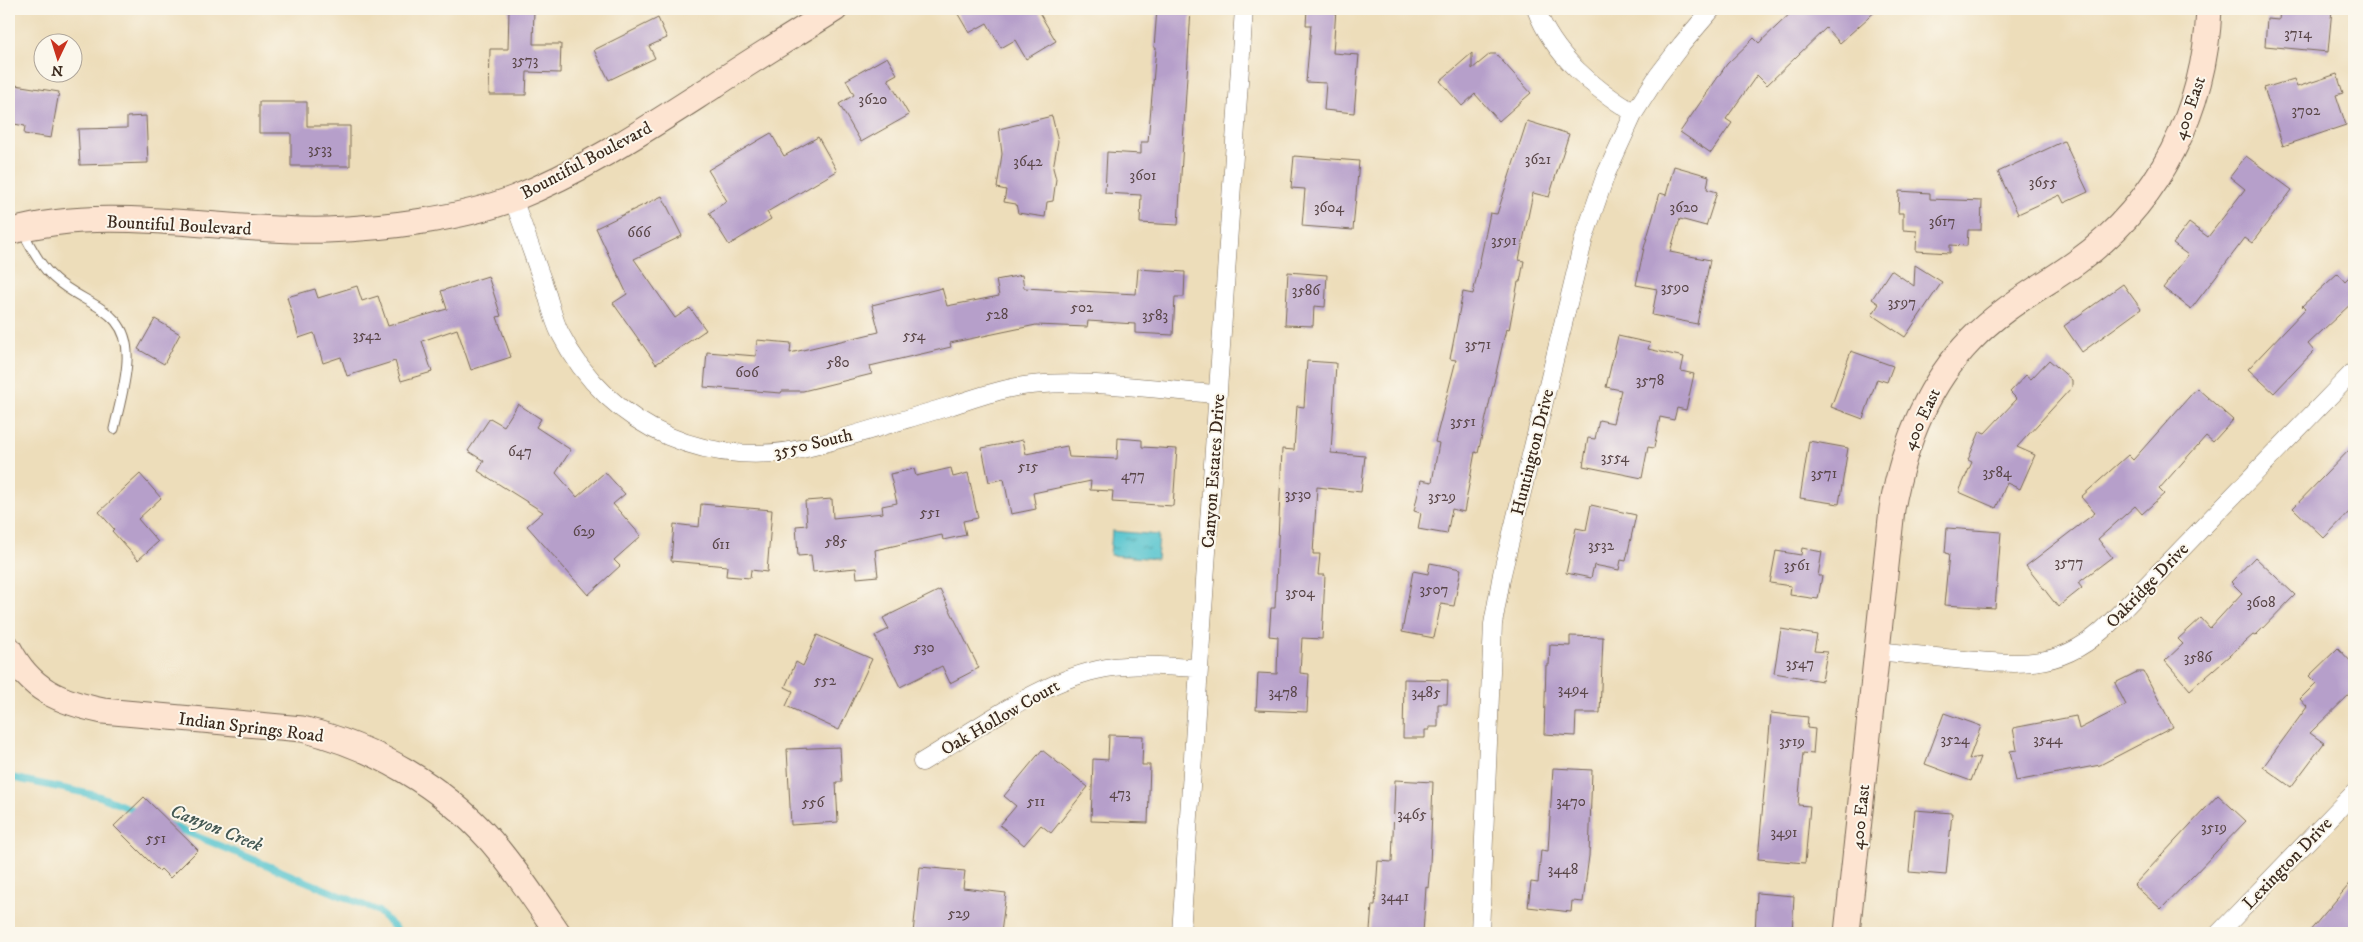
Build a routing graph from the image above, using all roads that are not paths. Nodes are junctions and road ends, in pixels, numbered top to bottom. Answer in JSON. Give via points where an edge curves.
{"nodes":[{"id":1,"x":835,"y":9,"type":"edge"},
{"id":2,"x":1244,"y":9,"type":"edge"},
{"id":3,"x":1536,"y":9,"type":"edge"},
{"id":4,"x":1712,"y":9,"type":"edge"},
{"id":5,"x":2208,"y":9,"type":"edge"},
{"id":6,"x":1634,"y":113,"type":"junction"},
{"id":7,"x":513,"y":199,"type":"junction"},
{"id":8,"x":14,"y":231,"type":"edge"},
{"id":9,"x":2354,"y":371,"type":"edge"},
{"id":10,"x":1218,"y":394,"type":"junction"},
{"id":11,"x":114,"y":429,"type":"dead end"},
{"id":12,"x":9,"y":649,"type":"edge"},
{"id":13,"x":1877,"y":651,"type":"junction"},
{"id":14,"x":1199,"y":668,"type":"junction"},
{"id":15,"x":922,"y":762,"type":"dead end"},
{"id":16,"x":2354,"y":793,"type":"edge"},
{"id":17,"x":558,"y":933,"type":"edge"},
{"id":18,"x":1181,"y":933,"type":"edge"},
{"id":19,"x":1480,"y":933,"type":"edge"},
{"id":20,"x":1847,"y":933,"type":"edge"},
{"id":21,"x":2219,"y":933,"type":"edge"}],
"edges":[{"from":1,"to":7,"type":"street","name":"Bountiful Boulevard","via":[[626,143]]},
{"from":2,"to":10,"type":"street","name":"Canyon Estates Drive"},
{"from":3,"to":6,"type":"street","via":[[1542,25],[1572,66],[1609,98]]},
{"from":4,"to":6,"type":"street","name":"Huntington Drive","via":[[1682,44]]},
{"from":5,"to":13,"type":"street","name":"400 East","via":[[2207,41],[2197,92],[2180,138],[2156,182],[2128,217],[2095,248],[2006,309],[1976,336],[1955,359],[1926,404],[1898,475]]},
{"from":6,"to":19,"type":"street","name":"Huntington Drive","via":[[1606,174],[1584,238],[1497,599],[1491,649]]},
{"from":7,"to":8,"type":"street","name":"Bountiful Boulevard","via":[[454,215],[372,227],[282,230],[125,220],[58,223]]},
{"from":7,"to":10,"type":"street","name":"3550 South","via":[[559,330],[584,371],[611,400],[636,419],[678,441],[701,448],[748,454],[794,451],[996,392],[1036,385],[1076,384]]},
{"from":8,"to":11,"type":"lane","via":[[53,278],[113,315],[123,333],[128,360]]},
{"from":9,"to":13,"type":"street","name":"Oakridge Drive","via":[[2087,644],[2058,658],[2023,664]]},
{"from":10,"to":14,"type":"street","name":"Canyon Estates Drive"},
{"from":12,"to":17,"type":"street","name":"Indian Springs Road","via":[[28,678],[44,691],[83,707],[302,729],[332,736],[390,761],[442,796],[474,823],[513,868]]},
{"from":13,"to":20,"type":"street","name":"400 East"},
{"from":14,"to":15,"type":"street","name":"Oak Hollow Court","via":[[1124,667],[1073,677],[1048,686]]},
{"from":14,"to":18,"type":"street","name":"Canyon Estates Drive"},
{"from":16,"to":21,"type":"street","name":"Lexington Drive"}]}
